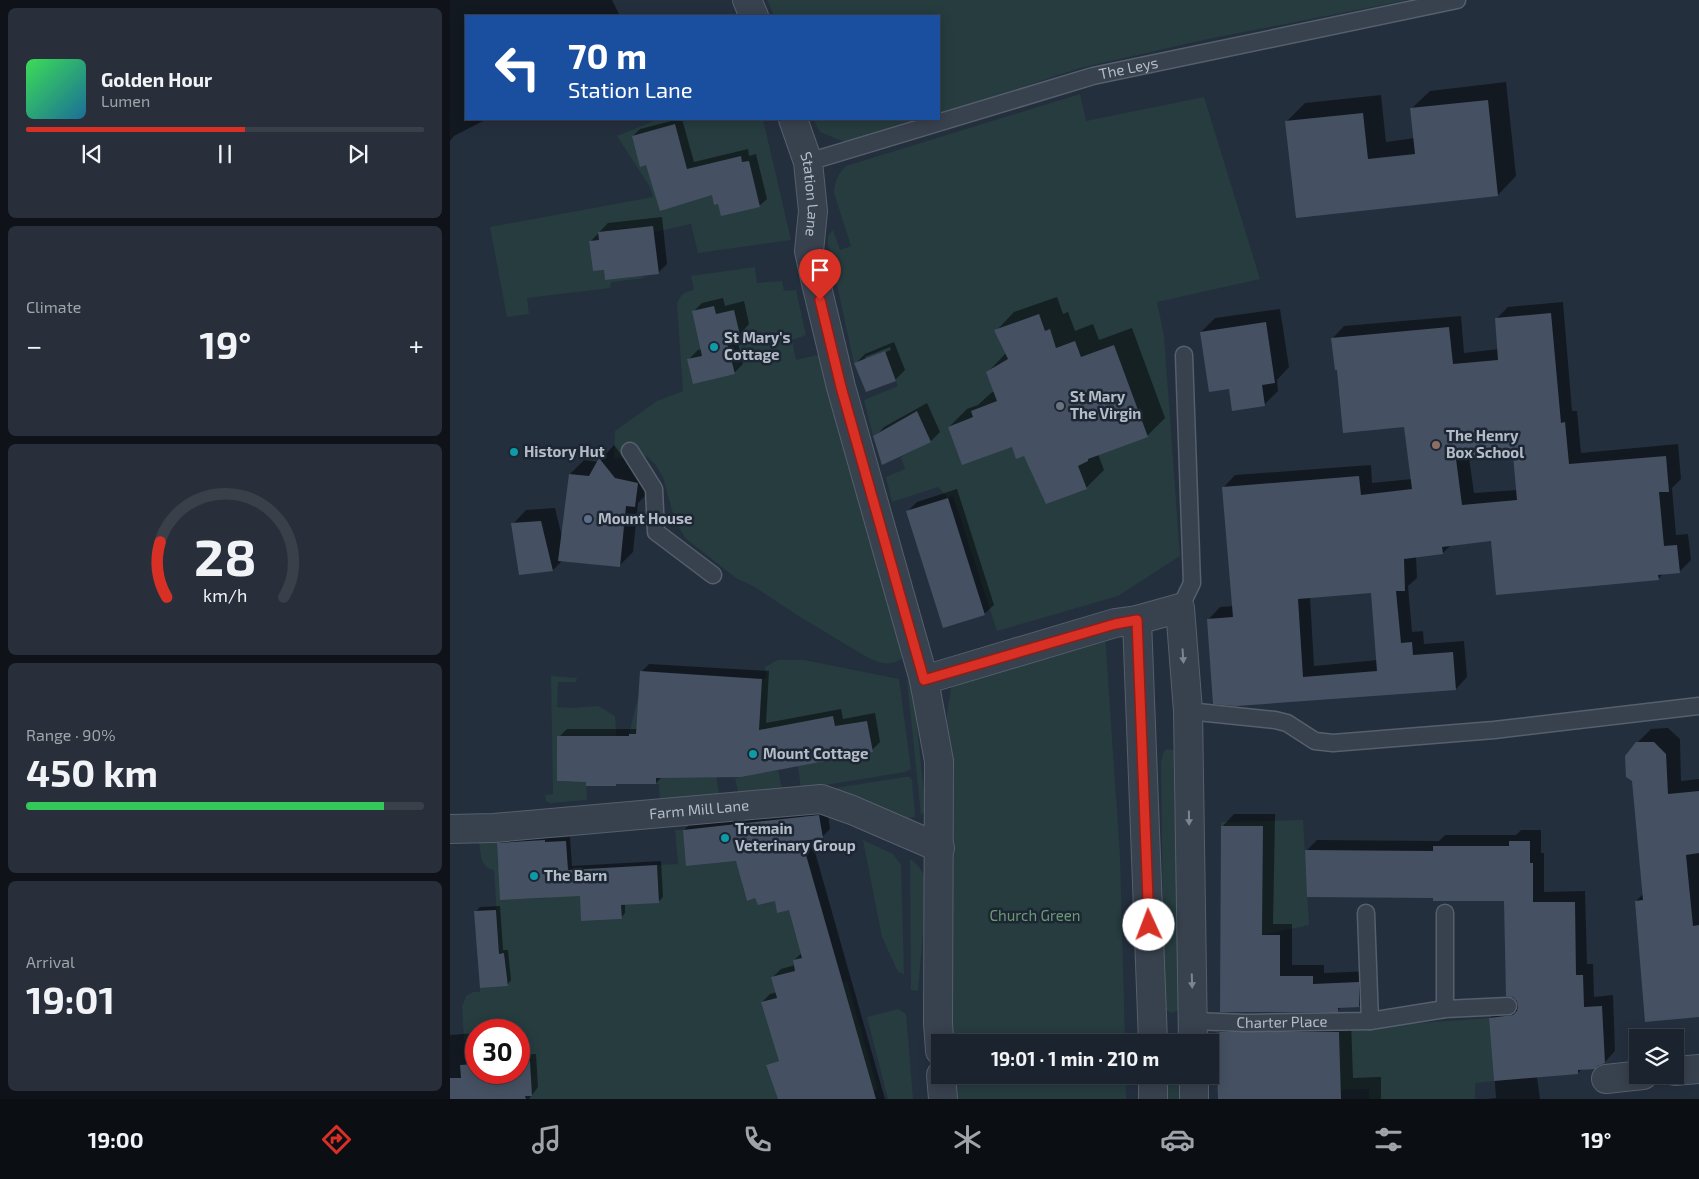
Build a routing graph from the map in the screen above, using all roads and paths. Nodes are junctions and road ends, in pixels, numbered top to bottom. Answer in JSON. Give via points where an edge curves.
{"nodes":[{"id":1,"x":746,"y":0,"type":"edge"},
{"id":2,"x":1456,"y":0,"type":"edge"},
{"id":3,"x":754,"y":15,"type":"edge"},
{"id":4,"x":793,"y":120,"type":"edge"},
{"id":5,"x":808,"y":162,"type":"junction"},
{"id":6,"x":1184,"y":355,"type":"dead end"},
{"id":7,"x":630,"y":451,"type":"dead end"},
{"id":8,"x":713,"y":575,"type":"dead end"},
{"id":9,"x":1180,"y":608,"type":"junction"},
{"id":10,"x":1137,"y":620,"type":"junction"},
{"id":11,"x":924,"y":680,"type":"junction"},
{"id":12,"x":1699,"y":706,"type":"edge"},
{"id":13,"x":1188,"y":711,"type":"junction"},
{"id":14,"x":450,"y":829,"type":"edge"},
{"id":15,"x":940,"y":848,"type":"junction"},
{"id":16,"x":1366,"y":913,"type":"dead end"},
{"id":17,"x":1445,"y":913,"type":"dead end"},
{"id":18,"x":1508,"y":1006,"type":"dead end"},
{"id":19,"x":1445,"y":1009,"type":"junction"},
{"id":20,"x":1370,"y":1021,"type":"junction"},
{"id":21,"x":1153,"y":1032,"type":"edge"},
{"id":22,"x":1193,"y":1032,"type":"edge"},
{"id":23,"x":939,"y":1034,"type":"edge"},
{"id":24,"x":1699,"y":1069,"type":"edge"},
{"id":25,"x":1684,"y":1070,"type":"edge"},
{"id":26,"x":1629,"y":1077,"type":"edge"},
{"id":27,"x":1606,"y":1079,"type":"dead end"},
{"id":28,"x":942,"y":1084,"type":"edge"},
{"id":29,"x":1153,"y":1084,"type":"edge"},
{"id":30,"x":1194,"y":1084,"type":"edge"},
{"id":31,"x":943,"y":1099,"type":"edge"},
{"id":32,"x":1153,"y":1099,"type":"edge"},
{"id":33,"x":1194,"y":1099,"type":"edge"}],
"edges":[{"from":1,"to":3,"type":"street"},
{"from":2,"to":5,"type":"lane","name":"The Leys","via":[[1093,76]]},
{"from":4,"to":5,"type":"street","name":"Station Lane"},
{"from":5,"to":11,"type":"street","name":"Station Lane","via":[[813,211],[810,252],[816,283],[841,387]]},
{"from":6,"to":9,"type":"lane","via":[[1192,583]]},
{"from":7,"to":8,"type":"lane","via":[[654,489],[656,532]]},
{"from":9,"to":10,"type":"street"},
{"from":9,"to":13,"type":"street","one_way":true},
{"from":10,"to":11,"type":"street"},
{"from":10,"to":21,"type":"street"},
{"from":11,"to":15,"type":"street","via":[[939,761]]},
{"from":12,"to":13,"type":"lane","via":[[1494,730],[1333,743],[1315,740],[1281,721]]},
{"from":13,"to":22,"type":"street","one_way":true},
{"from":14,"to":15,"type":"street","name":"Farm Mill Lane","via":[[494,828],[821,799]]},
{"from":15,"to":23,"type":"street"},
{"from":16,"to":20,"type":"lane"},
{"from":17,"to":19,"type":"lane"},
{"from":18,"to":19,"type":"lane","name":"Charter Place"},
{"from":19,"to":20,"type":"lane","name":"Charter Place"},
{"from":20,"to":22,"type":"lane","name":"Charter Place","via":[[1247,1023]]},
{"from":21,"to":22,"type":"street"},
{"from":24,"to":25,"type":"street"},
{"from":26,"to":27,"type":"street"},
{"from":28,"to":31,"type":"street"},
{"from":29,"to":32,"type":"street"},
{"from":30,"to":33,"type":"street"}]}
